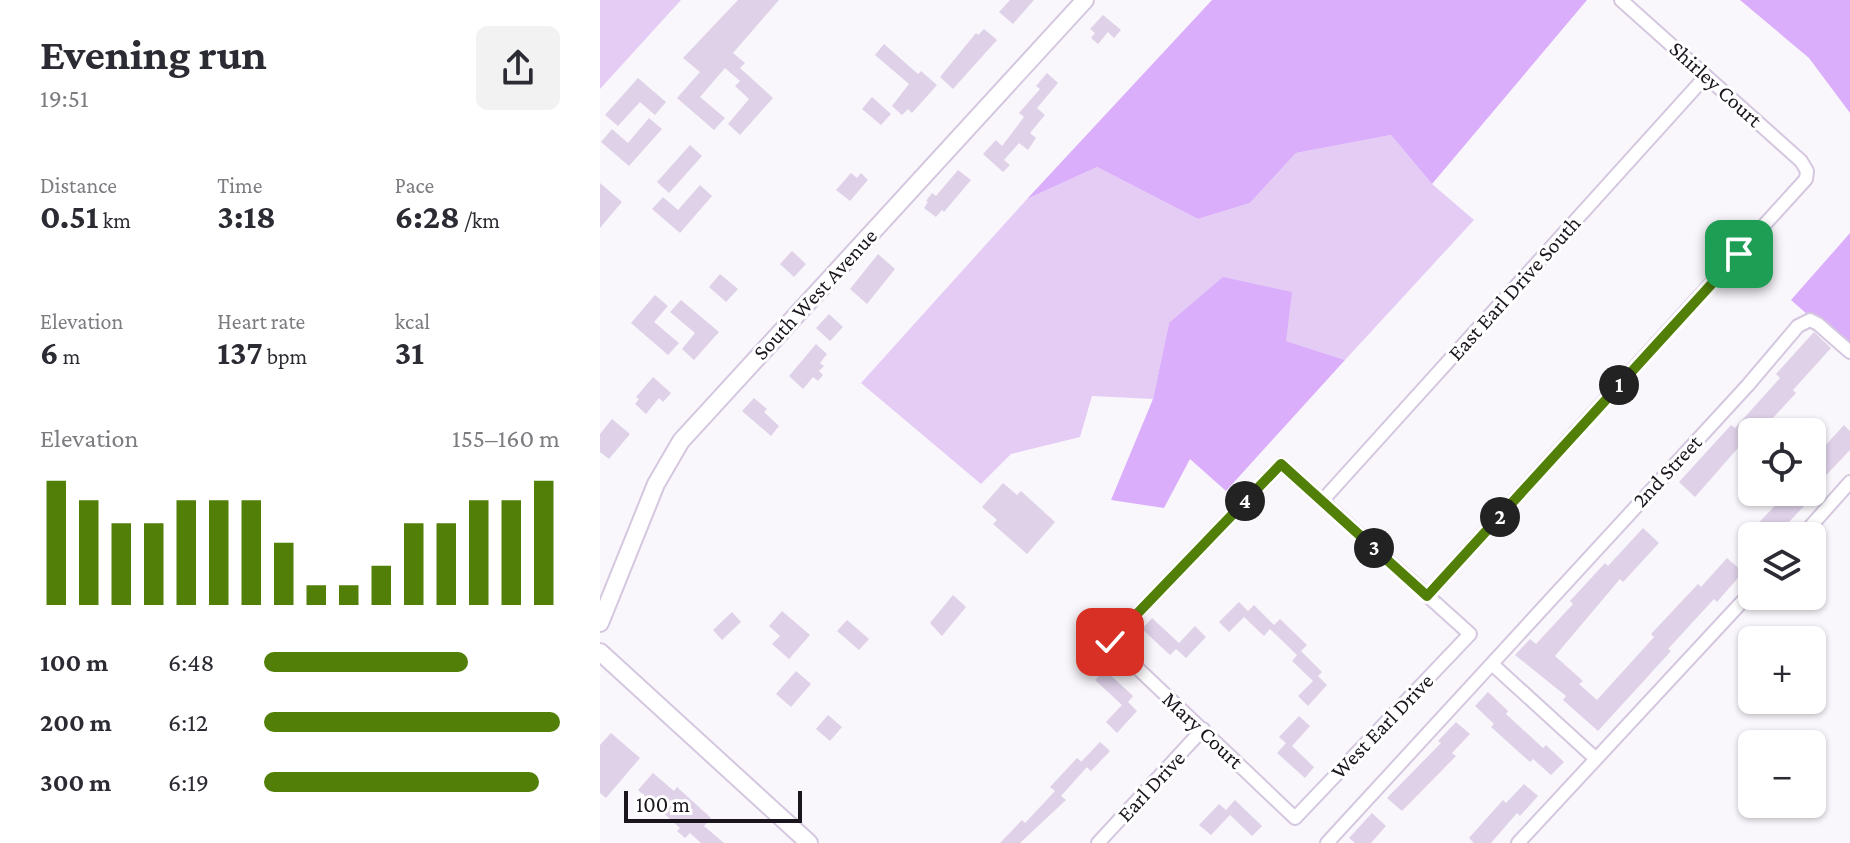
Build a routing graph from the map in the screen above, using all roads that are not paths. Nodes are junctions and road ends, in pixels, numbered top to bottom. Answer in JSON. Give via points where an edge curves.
{"nodes":[{"id":1,"x":1085,"y":0,"type":"edge"},
{"id":2,"x":1621,"y":0,"type":"edge"},
{"id":3,"x":1706,"y":76,"type":"junction"},
{"id":4,"x":1850,"y":352,"type":"edge"},
{"id":5,"x":1850,"y":482,"type":"edge"},
{"id":6,"x":1322,"y":501,"type":"junction"},
{"id":7,"x":1814,"y":522,"type":"edge"},
{"id":8,"x":1427,"y":596,"type":"junction"},
{"id":9,"x":1738,"y":606,"type":"edge"},
{"id":10,"x":600,"y":623,"type":"edge"},
{"id":11,"x":600,"y":652,"type":"edge"},
{"id":12,"x":1492,"y":664,"type":"junction"},
{"id":13,"x":1203,"y":729,"type":"junction"},
{"id":14,"x":1595,"y":758,"type":"junction"},
{"id":15,"x":1295,"y":818,"type":"joint"},
{"id":16,"x":809,"y":843,"type":"edge"},
{"id":17,"x":1098,"y":843,"type":"edge"},
{"id":18,"x":1327,"y":843,"type":"edge"},
{"id":19,"x":1518,"y":843,"type":"edge"}],
"edges":[{"from":1,"to":10,"type":"street","name":"South West Avenue","via":[[681,441],[656,484]]},
{"from":2,"to":3,"type":"street","name":"Shirley Court"},
{"from":3,"to":6,"type":"street","name":"East Earl Drive South"},
{"from":3,"to":8,"type":"street","name":"Shirley Court","via":[[1801,161],[1807,171],[1803,185]]},
{"from":4,"to":12,"type":"street","name":"2nd Street","via":[[1818,324],[1810,320],[1798,326]]},
{"from":5,"to":7,"type":"street"},
{"from":6,"to":8,"type":"street"},
{"from":6,"to":13,"type":"street","name":"Mary Court","via":[[1281,464],[1110,642]]},
{"from":8,"to":15,"type":"street","name":"West Earl Drive","via":[[1470,634]]},
{"from":9,"to":14,"type":"street"},
{"from":11,"to":16,"type":"street"},
{"from":12,"to":14,"type":"street"},
{"from":12,"to":18,"type":"street","name":"2nd Street"},
{"from":13,"to":15,"type":"street","name":"Mary Court"},
{"from":13,"to":17,"type":"street","name":"Earl Drive"},
{"from":14,"to":19,"type":"street"}]}
